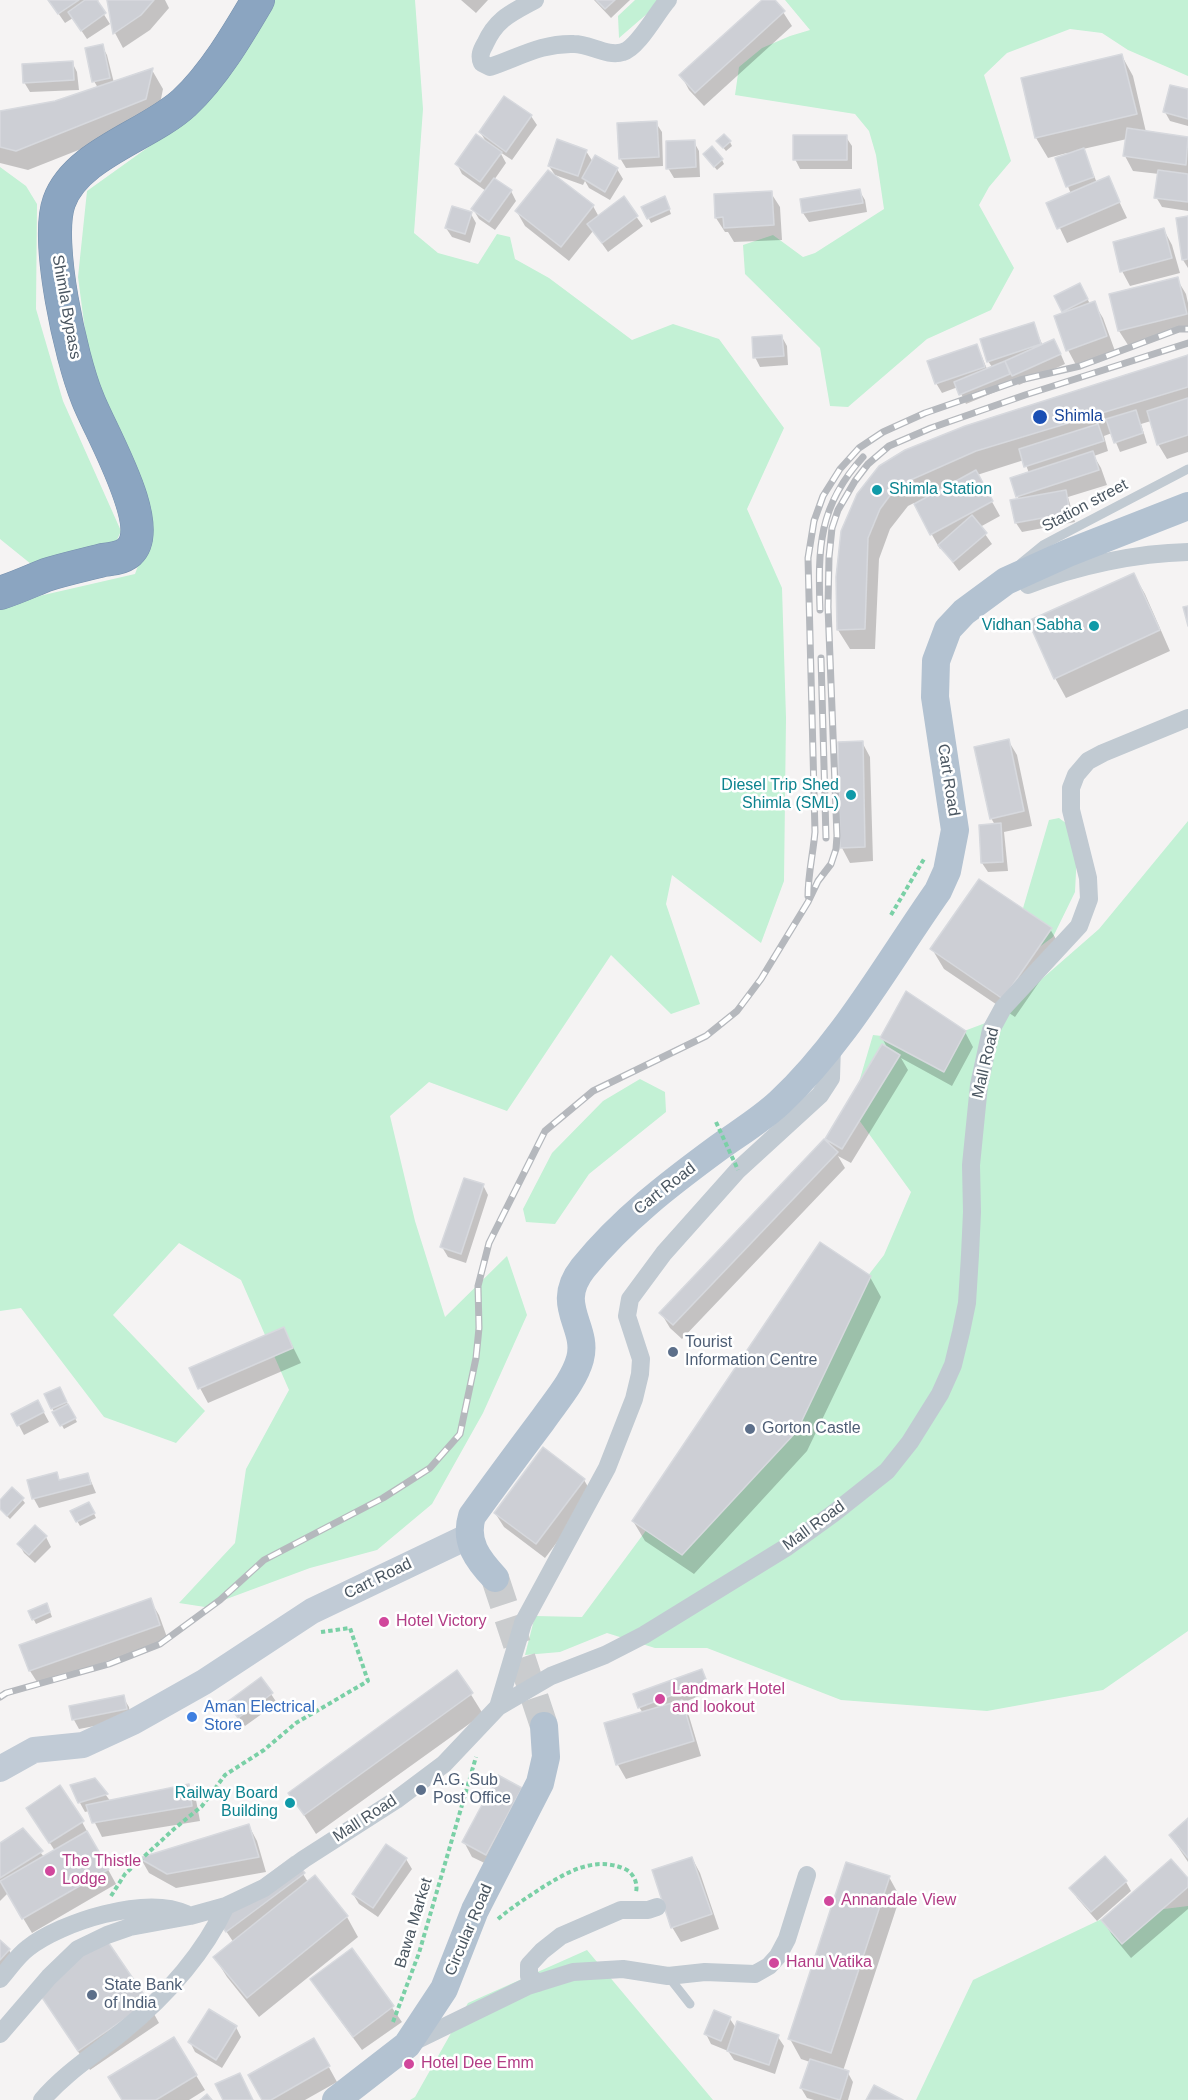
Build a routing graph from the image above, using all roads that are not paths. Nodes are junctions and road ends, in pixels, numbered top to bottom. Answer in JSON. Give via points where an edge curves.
{"nodes":[{"id":1,"x":258,"y":0,"type":"edge"},
{"id":2,"x":535,"y":0,"type":"edge"},
{"id":3,"x":668,"y":0,"type":"edge"},
{"id":4,"x":1188,"y":470,"type":"edge"},
{"id":5,"x":1188,"y":506,"type":"edge"},
{"id":6,"x":1188,"y":552,"type":"edge"},
{"id":7,"x":1006,"y":581,"type":"junction"},
{"id":8,"x":0,"y":594,"type":"edge"},
{"id":9,"x":948,"y":629,"type":"junction"},
{"id":10,"x":1188,"y":718,"type":"edge"},
{"id":11,"x":832,"y":1046,"type":"junction"},
{"id":12,"x":469,"y":1536,"type":"junction"},
{"id":13,"x":495,"y":1578,"type":"tunnel mouth"},
{"id":14,"x":493,"y":1713,"type":"junction"},
{"id":15,"x":544,"y":1726,"type":"tunnel mouth"},
{"id":16,"x":0,"y":1769,"type":"edge"},
{"id":17,"x":807,"y":1875,"type":"dead end"},
{"id":18,"x":226,"y":1906,"type":"junction"},
{"id":19,"x":657,"y":1907,"type":"dead end"},
{"id":20,"x":190,"y":1916,"type":"junction"},
{"id":21,"x":668,"y":1976,"type":"junction"},
{"id":22,"x":0,"y":1979,"type":"edge"},
{"id":23,"x":538,"y":1983,"type":"junction"},
{"id":24,"x":690,"y":2004,"type":"dead end"},
{"id":25,"x":0,"y":2034,"type":"edge"},
{"id":26,"x":398,"y":2038,"type":"junction"},
{"id":27,"x":42,"y":2100,"type":"edge"},
{"id":28,"x":336,"y":2100,"type":"edge"}],
"edges":[{"from":1,"to":8,"type":"highway","name":"Shimla Bypass","via":[[185,102],[79,173],[67,186],[55,214],[54,237],[72,349],[87,397],[131,497],[138,536],[135,545],[122,556],[69,568]]},
{"from":2,"to":3,"type":"street","via":[[498,22],[481,52],[482,63],[490,67],[555,44],[624,52]]},
{"from":4,"to":7,"type":"lane","name":"Station street","via":[[1043,545],[1026,557]]},
{"from":5,"to":7,"type":"main road","name":"Cart Road"},
{"from":6,"to":9,"type":"street","via":[[1060,573],[988,603]]},
{"from":7,"to":9,"type":"main road","name":"Cart Road"},
{"from":9,"to":11,"type":"main road","name":"Cart Road","via":[[935,673],[935,697],[954,817],[947,871],[938,891]]},
{"from":10,"to":14,"type":"street","name":"Mall Road","via":[[1088,761],[1071,788],[1071,810],[1088,878],[1089,899],[1079,926],[1003,1008],[991,1030],[979,1085],[971,1165],[967,1303],[948,1375],[910,1442],[887,1471],[786,1547],[644,1635],[551,1676]]},
{"from":11,"to":12,"type":"main road","name":"Cart Road","via":[[779,1104],[644,1204],[577,1277],[571,1296],[581,1350],[576,1369],[472,1516]]},
{"from":11,"to":14,"type":"street","via":[[829,1084],[738,1170],[664,1253],[630,1299],[627,1316],[641,1359],[634,1399],[607,1468],[523,1623]]},
{"from":12,"to":13,"type":"main road","via":[[477,1557]]},
{"from":12,"to":16,"type":"main road","name":"Cart Road","via":[[312,1611],[221,1672],[125,1726],[83,1745],[34,1750]]},
{"from":14,"to":18,"type":"street","name":"Mall Road","via":[[444,1764],[396,1800],[264,1888]]},
{"from":15,"to":26,"type":"main road","name":"Circular Road","via":[[546,1757],[540,1783],[475,1910],[444,1989]]},
{"from":17,"to":21,"type":"street","via":[[787,1939],[769,1966],[755,1974],[705,1972]]},
{"from":18,"to":20,"type":"street","name":"Mall Road"},
{"from":18,"to":27,"type":"street","via":[[180,1978],[121,2033],[57,2082]]},
{"from":19,"to":23,"type":"street","via":[[621,1910],[561,1936],[529,1965],[529,1976]]},
{"from":20,"to":22,"type":"street","via":[[176,1910],[132,1909],[72,1923],[26,1949]]},
{"from":20,"to":25,"type":"street","name":"Mall Road","via":[[130,1927],[78,1949]]},
{"from":21,"to":23,"type":"street","via":[[622,1969],[573,1972]]},
{"from":21,"to":24,"type":"lane"},
{"from":23,"to":26,"type":"street"},
{"from":26,"to":28,"type":"main road","name":"Circular Road"}]}
